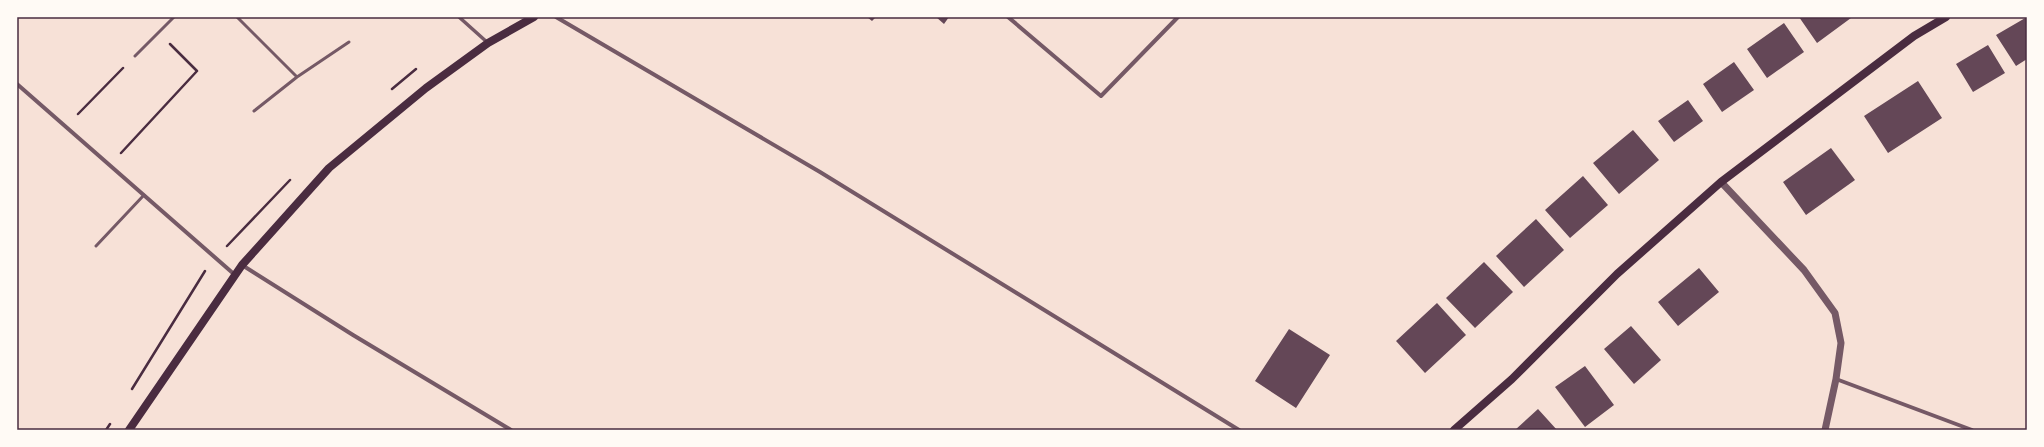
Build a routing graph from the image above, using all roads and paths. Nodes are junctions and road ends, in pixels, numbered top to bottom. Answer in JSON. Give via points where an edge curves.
{"nodes":[{"id":1,"x":174,"y":17,"type":"edge"},
{"id":2,"x":237,"y":17,"type":"edge"},
{"id":3,"x":459,"y":17,"type":"edge"},
{"id":4,"x":534,"y":17,"type":"edge"},
{"id":5,"x":556,"y":17,"type":"edge"},
{"id":6,"x":1008,"y":17,"type":"edge"},
{"id":7,"x":1178,"y":17,"type":"edge"},
{"id":8,"x":1946,"y":17,"type":"edge"},
{"id":9,"x":158,"y":33,"type":"junction"},
{"id":10,"x":349,"y":42,"type":"dead end"},
{"id":11,"x":488,"y":43,"type":"junction"},
{"id":12,"x":135,"y":56,"type":"joint"},
{"id":13,"x":297,"y":77,"type":"junction"},
{"id":14,"x":17,"y":84,"type":"edge"},
{"id":15,"x":254,"y":111,"type":"dead end"},
{"id":16,"x":66,"y":127,"type":"junction"},
{"id":17,"x":109,"y":165,"type":"junction"},
{"id":18,"x":1721,"y":182,"type":"junction"},
{"id":19,"x":144,"y":195,"type":"junction"},
{"id":20,"x":96,"y":246,"type":"dead end"},
{"id":21,"x":242,"y":265,"type":"junction"},
{"id":22,"x":235,"y":275,"type":"junction"},
{"id":23,"x":1836,"y":379,"type":"junction"},
{"id":24,"x":129,"y":430,"type":"edge"},
{"id":25,"x":511,"y":430,"type":"edge"},
{"id":26,"x":1239,"y":430,"type":"edge"},
{"id":27,"x":1454,"y":430,"type":"edge"},
{"id":28,"x":1825,"y":430,"type":"edge"},
{"id":29,"x":1972,"y":430,"type":"edge"}],
"edges":[{"from":1,"to":9,"type":"lane"},
{"from":2,"to":13,"type":"lane"},
{"from":3,"to":11,"type":"street"},
{"from":4,"to":11,"type":"main road"},
{"from":5,"to":26,"type":"street","via":[[820,172]]},
{"from":6,"to":7,"type":"street","via":[[1101,96]]},
{"from":8,"to":18,"type":"main road","via":[[1914,36]]},
{"from":9,"to":12,"type":"lane"},
{"from":9,"to":17,"type":"path","via":[[197,71]]},
{"from":10,"to":13,"type":"lane"},
{"from":11,"to":21,"type":"main road","via":[[426,88],[329,168]]},
{"from":12,"to":16,"type":"path"},
{"from":13,"to":15,"type":"lane"},
{"from":14,"to":16,"type":"street"},
{"from":16,"to":17,"type":"street"},
{"from":17,"to":19,"type":"street"},
{"from":18,"to":23,"type":"street","via":[[1804,270],[1835,313],[1841,343]]},
{"from":18,"to":27,"type":"main road","via":[[1617,274],[1512,379]]},
{"from":19,"to":20,"type":"lane"},
{"from":19,"to":22,"type":"street"},
{"from":21,"to":22,"type":"main road"},
{"from":21,"to":25,"type":"street","via":[[352,335]]},
{"from":22,"to":24,"type":"main road"},
{"from":23,"to":28,"type":"street"},
{"from":23,"to":29,"type":"street"}]}
